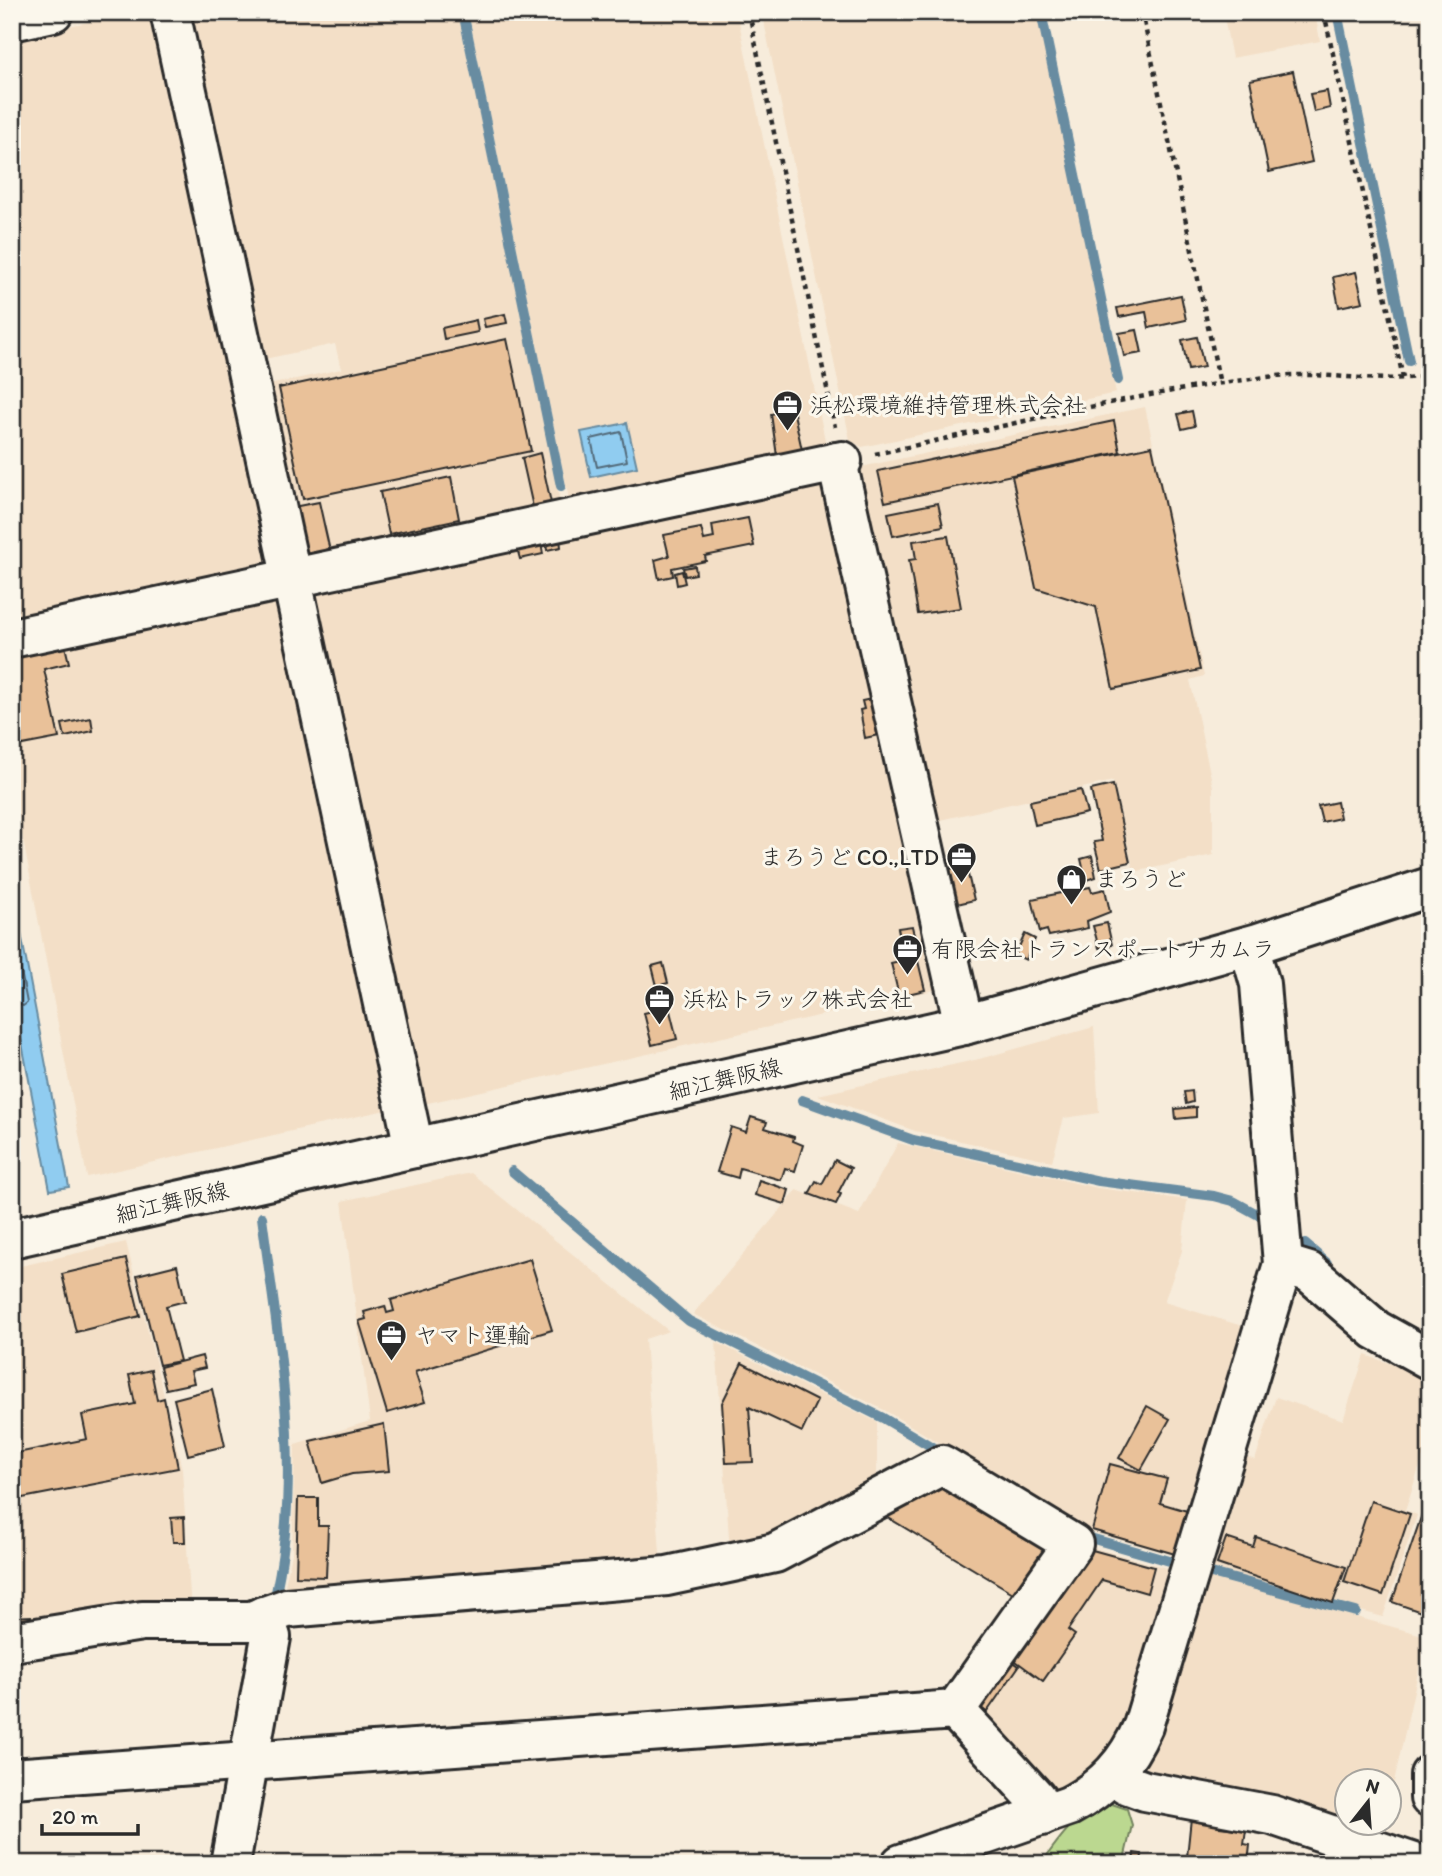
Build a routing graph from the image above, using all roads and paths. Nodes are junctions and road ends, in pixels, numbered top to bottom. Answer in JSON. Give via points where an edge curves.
{"nodes":[{"id":1,"x":53,"y":12,"type":"edge"},
{"id":2,"x":170,"y":12,"type":"edge"},
{"id":3,"x":749,"y":12,"type":"edge"},
{"id":4,"x":1142,"y":12,"type":"edge"},
{"id":5,"x":1324,"y":12,"type":"edge"},
{"id":6,"x":12,"y":21,"type":"edge"},
{"id":7,"x":1430,"y":374,"type":"edge"},
{"id":8,"x":1403,"y":379,"type":"junction"},
{"id":9,"x":1220,"y":384,"type":"junction"},
{"id":10,"x":840,"y":461,"type":"junction"},
{"id":11,"x":291,"y":579,"type":"junction"},
{"id":12,"x":12,"y":638,"type":"edge"},
{"id":13,"x":1430,"y":887,"type":"edge"},
{"id":14,"x":1249,"y":946,"type":"junction"},
{"id":15,"x":964,"y":1025,"type":"junction"},
{"id":16,"x":414,"y":1148,"type":"junction"},
{"id":17,"x":12,"y":1238,"type":"edge"},
{"id":18,"x":1283,"y":1264,"type":"junction"},
{"id":19,"x":1430,"y":1360,"type":"edge"},
{"id":20,"x":263,"y":1616,"type":"junction"},
{"id":21,"x":12,"y":1642,"type":"edge"},
{"id":22,"x":955,"y":1710,"type":"junction"},
{"id":23,"x":248,"y":1761,"type":"junction"},
{"id":24,"x":1114,"y":1774,"type":"junction"},
{"id":25,"x":1430,"y":1775,"type":"edge"},
{"id":26,"x":12,"y":1778,"type":"edge"},
{"id":27,"x":1430,"y":1798,"type":"edge"},
{"id":28,"x":1042,"y":1816,"type":"junction"},
{"id":29,"x":230,"y":1864,"type":"edge"},
{"id":30,"x":901,"y":1864,"type":"edge"},
{"id":31,"x":1417,"y":1864,"type":"edge"}],
"edges":[{"from":1,"to":6,"type":"street"},
{"from":2,"to":11,"type":"street"},
{"from":3,"to":10,"type":"path"},
{"from":4,"to":9,"type":"path"},
{"from":5,"to":8,"type":"path"},
{"from":7,"to":8,"type":"path"},
{"from":8,"to":9,"type":"path","via":[[1314,375]]},
{"from":9,"to":10,"type":"path"},
{"from":10,"to":11,"type":"street"},
{"from":10,"to":15,"type":"street"},
{"from":11,"to":12,"type":"street"},
{"from":11,"to":16,"type":"street"},
{"from":13,"to":14,"type":"street","name":"細江舞阪線"},
{"from":14,"to":15,"type":"street","name":"細江舞阪線"},
{"from":14,"to":18,"type":"street","via":[[1260,984]]},
{"from":15,"to":16,"type":"street","name":"細江舞阪線"},
{"from":16,"to":17,"type":"street","name":"細江舞阪線"},
{"from":18,"to":19,"type":"street","via":[[1309,1272],[1376,1330]]},
{"from":18,"to":24,"type":"street","via":[[1143,1726]]},
{"from":20,"to":21,"type":"street","via":[[251,1620],[142,1621]]},
{"from":20,"to":22,"type":"street","via":[[287,1608],[667,1576],[775,1553],[942,1465],[1073,1544]]},
{"from":20,"to":23,"type":"street","via":[[271,1637]]},
{"from":22,"to":23,"type":"street"},
{"from":22,"to":28,"type":"street","via":[[1036,1798]]},
{"from":23,"to":26,"type":"street"},
{"from":23,"to":29,"type":"street"},
{"from":24,"to":28,"type":"street","via":[[1089,1796]]},
{"from":24,"to":31,"type":"street","via":[[1145,1791],[1272,1815]]},
{"from":25,"to":27,"type":"street"},
{"from":28,"to":30,"type":"street"}]}
